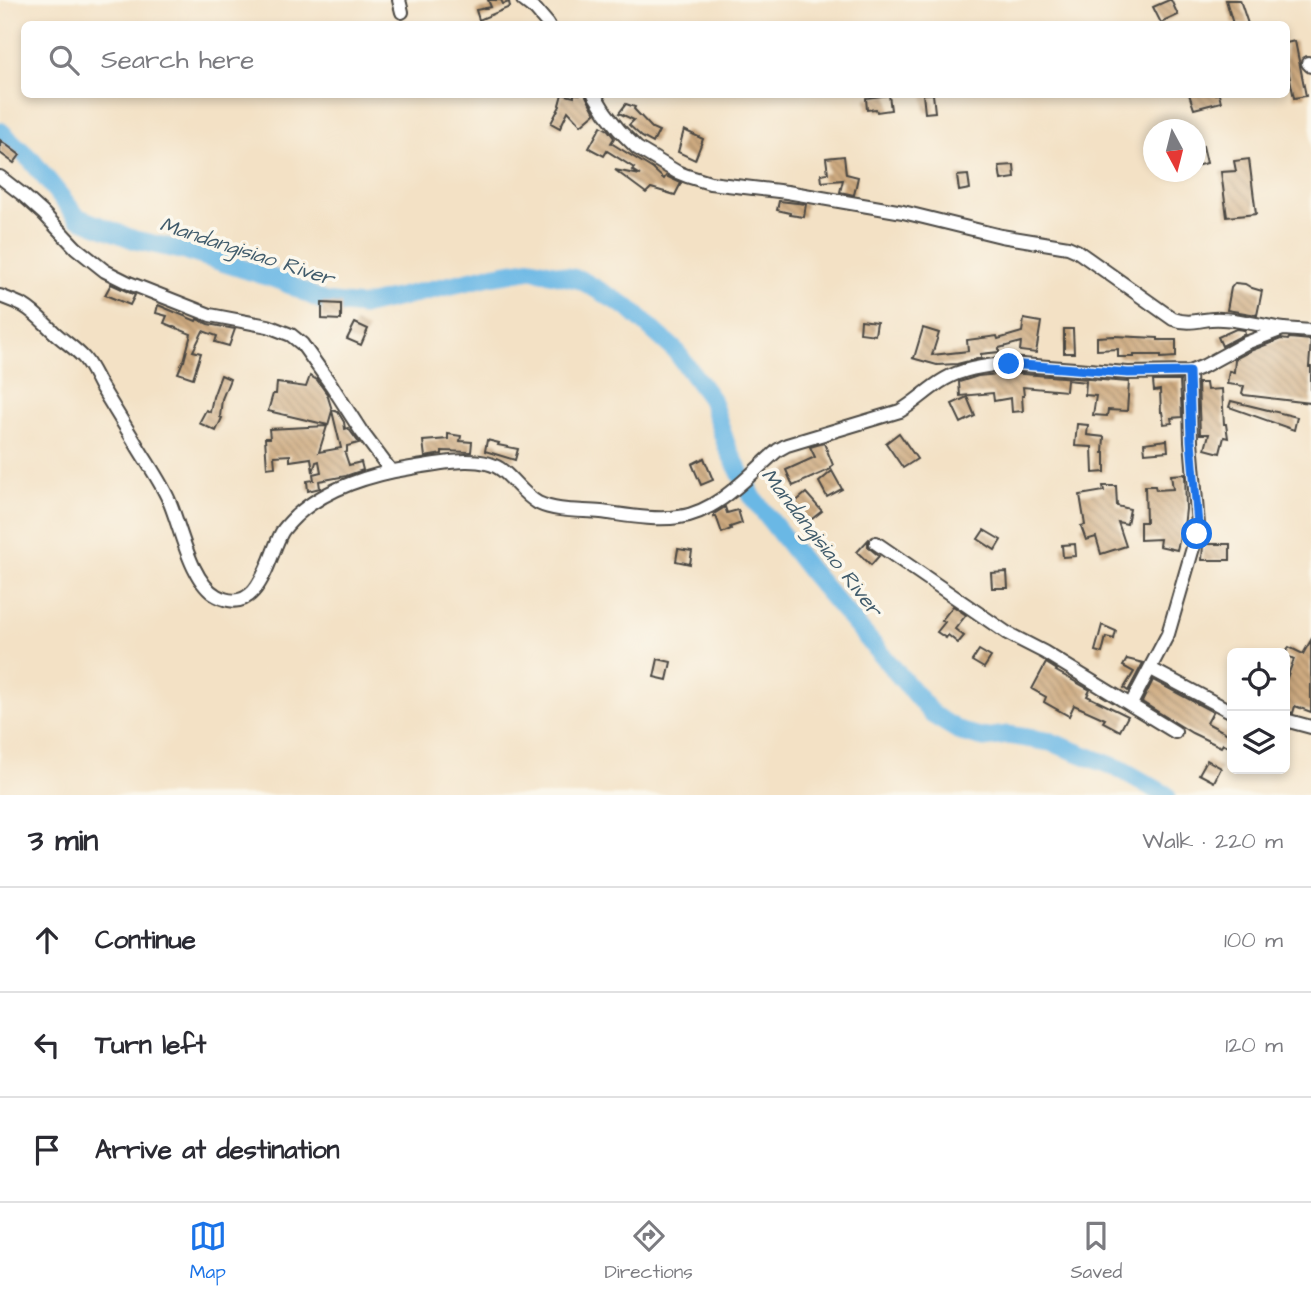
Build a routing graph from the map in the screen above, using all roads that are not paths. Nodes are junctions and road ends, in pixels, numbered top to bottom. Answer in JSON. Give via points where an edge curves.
{"nodes":[{"id":1,"x":523,"y":0,"type":"edge"},
{"id":2,"x":540,"y":5,"type":"edge"},
{"id":3,"x":596,"y":98,"type":"edge"},
{"id":4,"x":0,"y":177,"type":"edge"},
{"id":5,"x":0,"y":296,"type":"edge"},
{"id":6,"x":1283,"y":329,"type":"junction"},
{"id":7,"x":1311,"y":331,"type":"edge"},
{"id":8,"x":1189,"y":372,"type":"junction"},
{"id":9,"x":391,"y":471,"type":"junction"},
{"id":10,"x":876,"y":542,"type":"dead end"},
{"id":11,"x":1151,"y":669,"type":"junction"},
{"id":12,"x":1130,"y":704,"type":"junction"},
{"id":13,"x":1230,"y":711,"type":"edge"},
{"id":14,"x":1290,"y":721,"type":"edge"},
{"id":15,"x":1311,"y":727,"type":"edge"},
{"id":16,"x":1175,"y":732,"type":"dead end"}],
"edges":[{"from":1,"to":2,"type":"street"},
{"from":3,"to":6,"type":"street","via":[[638,149],[687,176],[903,212],[1068,247],[1173,319],[1193,323],[1219,318]]},
{"from":4,"to":9,"type":"street","via":[[105,271],[210,315],[291,335],[302,344]]},
{"from":5,"to":9,"type":"street","via":[[26,307],[85,358],[170,502],[192,563],[208,590],[218,596],[250,596],[283,531],[310,505]]},
{"from":6,"to":7,"type":"street"},
{"from":6,"to":8,"type":"street"},
{"from":8,"to":9,"type":"street","via":[[1128,373],[1009,364],[975,368],[944,380],[900,411],[787,445],[706,509],[667,518],[550,508],[527,495],[494,464],[446,463]]},
{"from":8,"to":11,"type":"street","via":[[1197,534],[1168,634]]},
{"from":10,"to":12,"type":"street","via":[[1007,632]]},
{"from":11,"to":12,"type":"street"},
{"from":11,"to":13,"type":"street"},
{"from":12,"to":16,"type":"street"},
{"from":14,"to":15,"type":"street"}]}
